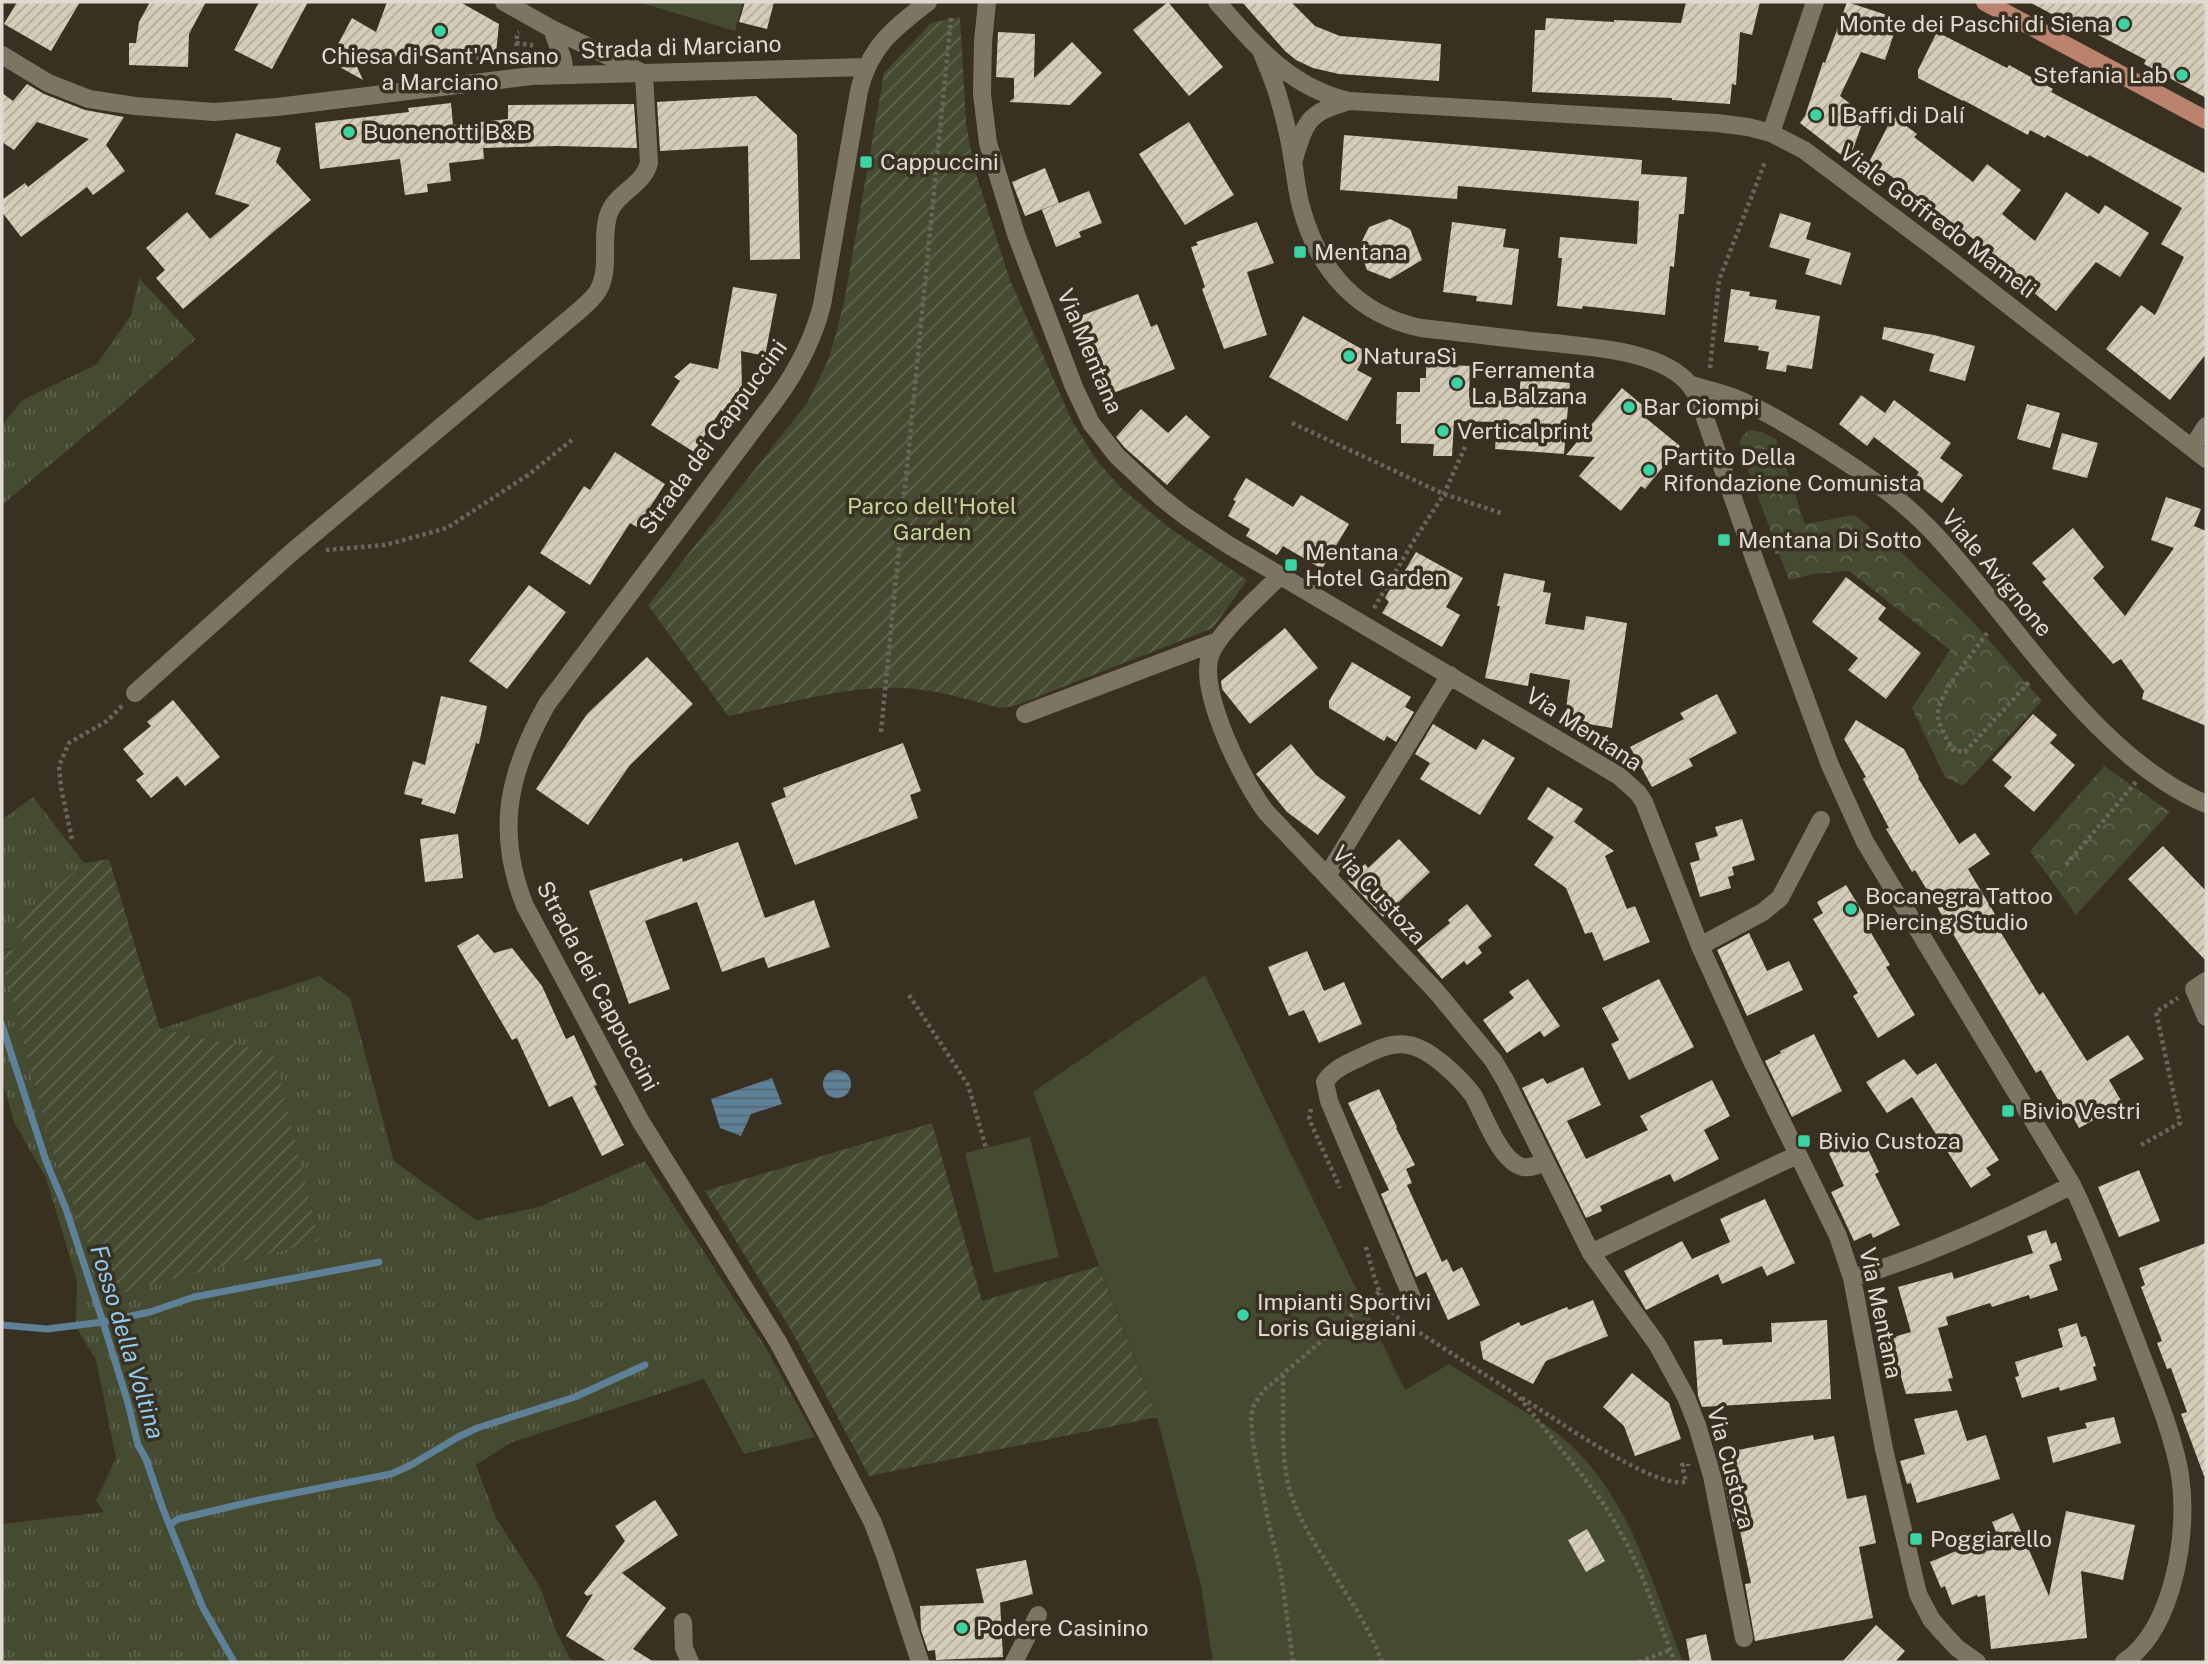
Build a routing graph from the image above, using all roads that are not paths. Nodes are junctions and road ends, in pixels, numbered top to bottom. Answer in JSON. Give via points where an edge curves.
{"nodes":[{"id":1,"x":504,"y":2,"type":"edge"},
{"id":2,"x":928,"y":2,"type":"edge"},
{"id":3,"x":987,"y":2,"type":"edge"},
{"id":4,"x":1217,"y":2,"type":"edge"},
{"id":5,"x":1815,"y":2,"type":"edge"},
{"id":6,"x":1985,"y":2,"type":"edge"},
{"id":7,"x":552,"y":29,"type":"junction"},
{"id":8,"x":1262,"y":54,"type":"junction"},
{"id":9,"x":2,"y":55,"type":"edge"},
{"id":10,"x":865,"y":66,"type":"junction"},
{"id":11,"x":644,"y":74,"type":"junction"},
{"id":12,"x":565,"y":75,"type":"junction"},
{"id":13,"x":1349,"y":101,"type":"junction"},
{"id":14,"x":2206,"y":120,"type":"edge"},
{"id":15,"x":1771,"y":133,"type":"junction"},
{"id":16,"x":1293,"y":161,"type":"junction"},
{"id":17,"x":1692,"y":385,"type":"junction"},
{"id":18,"x":2206,"y":426,"type":"edge"},
{"id":19,"x":2199,"y":454,"type":"edge"},
{"id":20,"x":1282,"y":575,"type":"junction"},
{"id":21,"x":1217,"y":641,"type":"junction"},
{"id":22,"x":1450,"y":675,"type":"junction"},
{"id":23,"x":135,"y":693,"type":"road end"},
{"id":24,"x":1025,"y":714,"type":"dead end"},
{"id":25,"x":2206,"y":804,"type":"edge"},
{"id":26,"x":1821,"y":820,"type":"dead end"},
{"id":27,"x":1328,"y":876,"type":"junction"},
{"id":28,"x":1700,"y":946,"type":"junction"},
{"id":29,"x":2200,"y":985,"type":"edge"},
{"id":30,"x":2206,"y":1017,"type":"edge"},
{"id":31,"x":1797,"y":1154,"type":"junction"},
{"id":32,"x":1545,"y":1162,"type":"junction"},
{"id":33,"x":2072,"y":1185,"type":"junction"},
{"id":34,"x":1591,"y":1253,"type":"junction"},
{"id":35,"x":1852,"y":1278,"type":"junction"},
{"id":36,"x":1414,"y":1302,"type":"dead end"},
{"id":37,"x":1038,"y":1615,"type":"dead end"},
{"id":38,"x":683,"y":1622,"type":"dead end"},
{"id":39,"x":1744,"y":1638,"type":"dead end"},
{"id":40,"x":690,"y":1662,"type":"edge"},
{"id":41,"x":920,"y":1662,"type":"edge"},
{"id":42,"x":1014,"y":1662,"type":"edge"},
{"id":43,"x":1977,"y":1662,"type":"edge"},
{"id":44,"x":2124,"y":1662,"type":"edge"}],
"edges":[{"from":1,"to":7,"type":"street"},
{"from":2,"to":10,"type":"street","via":[[888,35]]},
{"from":3,"to":20,"type":"street","name":"Via Mentana","via":[[982,94],[988,143],[1016,234],[1087,415],[1117,456],[1162,498],[1227,544]]},
{"from":4,"to":8,"type":"street","name":"Viale Goffredo Mameli"},
{"from":5,"to":15,"type":"street"},
{"from":6,"to":14,"type":"main road"},
{"from":7,"to":11,"type":"street"},
{"from":7,"to":12,"type":"street"},
{"from":8,"to":13,"type":"street","name":"Viale Goffredo Mameli","via":[[1314,89]]},
{"from":8,"to":16,"type":"street","via":[[1280,101]]},
{"from":9,"to":12,"type":"street","name":"Strada di Marciano","via":[[48,83],[89,99],[214,112]]},
{"from":10,"to":11,"type":"street","name":"Strada di Marciano"},
{"from":10,"to":41,"type":"street","name":"Strada dei Cappuccini","via":[[822,305],[810,344],[778,398],[547,705],[519,760],[508,835],[525,906],[642,1122],[778,1342],[873,1523]]},
{"from":11,"to":12,"type":"street","name":"Strada di Marciano"},
{"from":11,"to":23,"type":"street","via":[[649,163],[645,175],[609,211],[603,279],[595,295],[290,553]]},
{"from":13,"to":15,"type":"street","name":"Viale Goffredo Mameli","via":[[1717,123]]},
{"from":13,"to":16,"type":"street","name":"Viale Goffredo Mameli","via":[[1311,118]]},
{"from":15,"to":19,"type":"street","name":"Viale Goffredo Mameli","via":[[1816,158]]},
{"from":16,"to":17,"type":"street","via":[[1302,212],[1323,261],[1343,286],[1376,312],[1421,328],[1630,354],[1668,367]]},
{"from":17,"to":25,"type":"street","name":"Viale Avignone","via":[[1731,396],[1769,415],[1891,495],[1939,538],[2118,746],[2165,782]]},
{"from":17,"to":33,"type":"street","via":[[1830,765],[1864,842]]},
{"from":18,"to":19,"type":"street"},
{"from":20,"to":21,"type":"street"},
{"from":20,"to":22,"type":"street","name":"Via Mentana"},
{"from":21,"to":24,"type":"street"},
{"from":21,"to":27,"type":"street","name":"Via Custoza","via":[[1210,656],[1208,681],[1236,761],[1266,812]]},
{"from":22,"to":27,"type":"street"},
{"from":22,"to":28,"type":"street","name":"Via Mentana","via":[[1619,776],[1638,793]]},
{"from":26,"to":28,"type":"street","via":[[1780,898]]},
{"from":27,"to":32,"type":"street","name":"Via Custoza","via":[[1435,990],[1493,1060]]},
{"from":28,"to":31,"type":"street","name":"Via Mentana"},
{"from":29,"to":30,"type":"street"},
{"from":31,"to":34,"type":"street"},
{"from":31,"to":35,"type":"street","name":"Via Mentana","via":[[1838,1236]]},
{"from":32,"to":34,"type":"street","name":"Via Custoza"},
{"from":32,"to":36,"type":"street","via":[[1522,1166],[1507,1157],[1467,1087],[1444,1065],[1412,1045],[1379,1049],[1334,1071],[1325,1082],[1329,1101]]},
{"from":33,"to":35,"type":"street","via":[[2012,1216]]},
{"from":33,"to":44,"type":"street","via":[[2149,1376],[2180,1476],[2182,1526],[2166,1602],[2155,1627]]},
{"from":34,"to":39,"type":"street","name":"Via Custoza","via":[[1657,1344],[1694,1418],[1712,1476]]},
{"from":35,"to":43,"type":"street","name":"Via Mentana","via":[[1884,1449],[1918,1594],[1944,1634]]},
{"from":37,"to":42,"type":"street"},
{"from":38,"to":40,"type":"street"}]}
